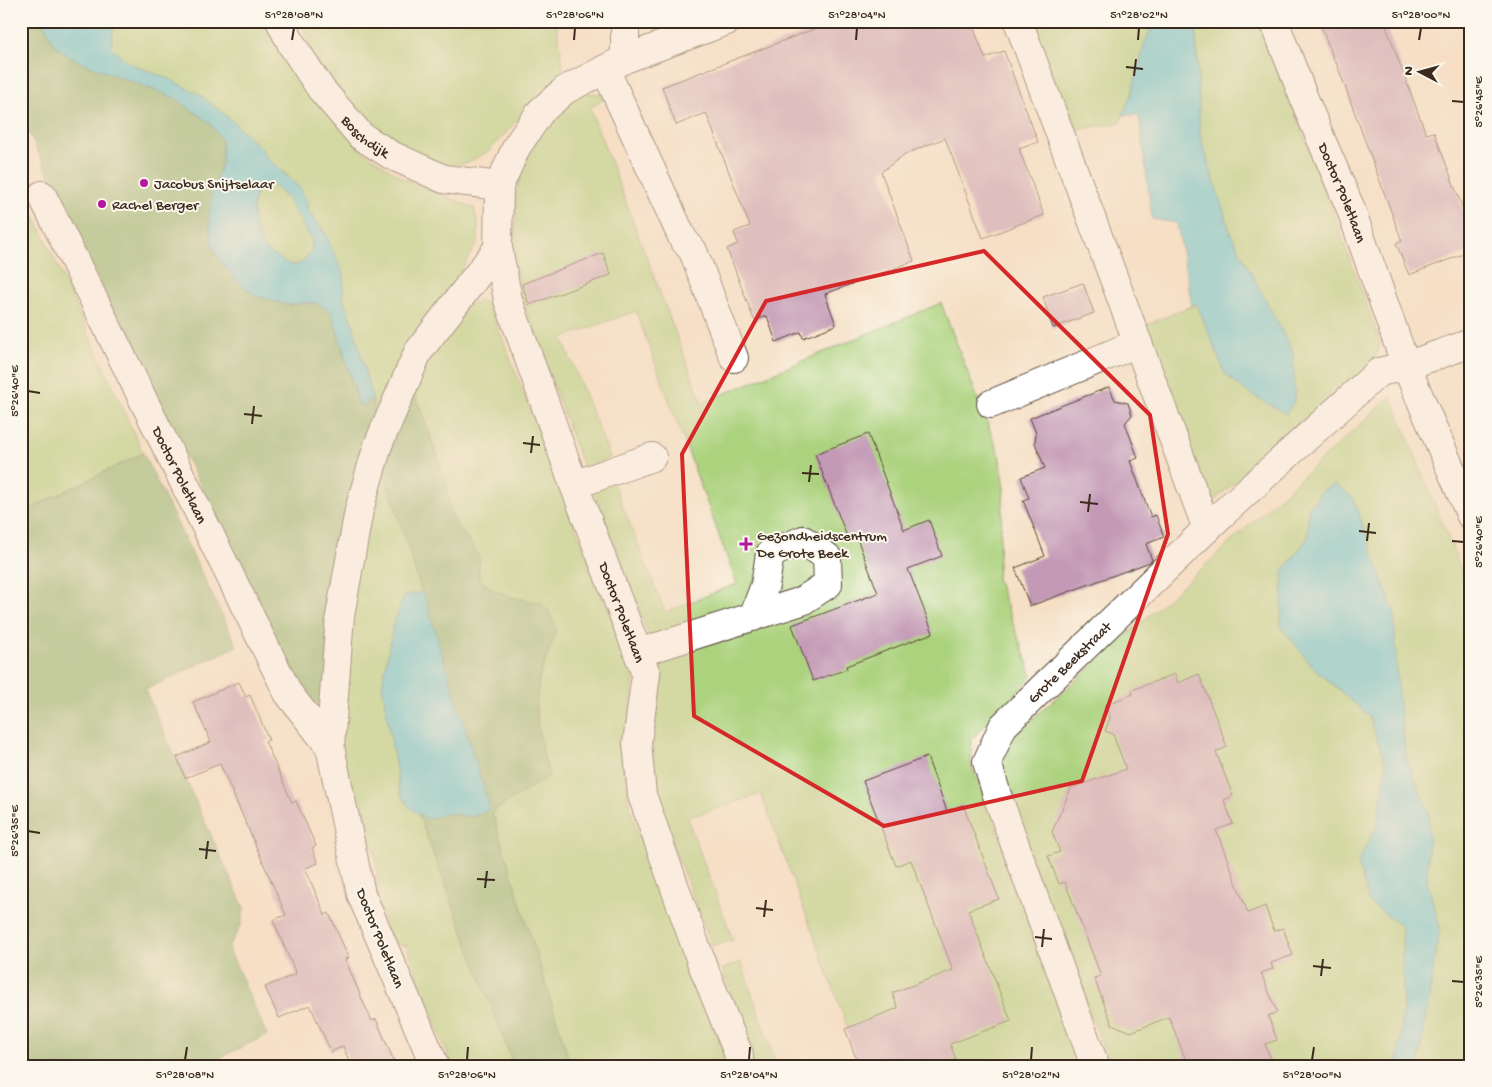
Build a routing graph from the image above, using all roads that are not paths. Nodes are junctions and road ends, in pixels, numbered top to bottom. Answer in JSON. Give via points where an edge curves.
{"nodes":[{"id":1,"x":280,"y":21,"type":"edge"},
{"id":2,"x":624,"y":21,"type":"edge"},
{"id":3,"x":727,"y":21,"type":"edge"},
{"id":4,"x":1018,"y":21,"type":"edge"},
{"id":5,"x":1274,"y":21,"type":"edge"},
{"id":6,"x":615,"y":64,"type":"junction"},
{"id":7,"x":499,"y":186,"type":"junction"},
{"id":8,"x":42,"y":195,"type":"dead end"},
{"id":9,"x":498,"y":248,"type":"junction"},
{"id":10,"x":1471,"y":342,"type":"edge"},
{"id":11,"x":1138,"y":343,"type":"junction"},
{"id":12,"x":734,"y":358,"type":"dead end"},
{"id":13,"x":1406,"y":366,"type":"junction"},
{"id":14,"x":991,"y":404,"type":"dead end"},
{"id":15,"x":652,"y":457,"type":"dead end"},
{"id":16,"x":574,"y":485,"type":"junction"},
{"id":17,"x":1471,"y":516,"type":"edge"},
{"id":18,"x":1207,"y":529,"type":"junction"},
{"id":19,"x":753,"y":617,"type":"dead end"},
{"id":20,"x":638,"y":653,"type":"junction"},
{"id":21,"x":330,"y":747,"type":"junction"},
{"id":22,"x":435,"y":1066,"type":"edge"},
{"id":23,"x":738,"y":1066,"type":"edge"},
{"id":24,"x":1095,"y":1066,"type":"edge"}],
"edges":[{"from":1,"to":7,"type":"street","name":"Boschdijk","via":[[292,46],[321,89],[361,136],[391,155],[444,179]]},
{"from":2,"to":6,"type":"street"},
{"from":3,"to":6,"type":"street","name":"Doctor Poletlaan"},
{"from":4,"to":11,"type":"street"},
{"from":5,"to":13,"type":"street","name":"Doctor Poletlaan","via":[[1350,207]]},
{"from":6,"to":7,"type":"street","name":"Doctor Poletlaan","via":[[565,90],[540,111],[517,146]]},
{"from":6,"to":12,"type":"street","via":[[683,239],[693,251]]},
{"from":7,"to":9,"type":"street","name":"Doctor Poletlaan"},
{"from":8,"to":21,"type":"street","name":"Doctor Poletlaan","via":[[288,693]]},
{"from":9,"to":16,"type":"street","name":"Doctor Poletlaan","via":[[508,300]]},
{"from":9,"to":21,"type":"street","name":"Doctor Poletlaan","via":[[418,352],[378,445],[359,510],[340,616]]},
{"from":10,"to":13,"type":"street","name":"Grote Beekstraat"},
{"from":11,"to":14,"type":"street"},
{"from":11,"to":18,"type":"street"},
{"from":13,"to":17,"type":"street"},
{"from":13,"to":18,"type":"street","name":"Grote Beekstraat","via":[[1379,372]]},
{"from":15,"to":16,"type":"street"},
{"from":16,"to":20,"type":"street","name":"Doctor Poletlaan"},
{"from":18,"to":24,"type":"street","name":"Grote Beekstraat","via":[[1003,726],[987,762]]},
{"from":19,"to":20,"type":"street"},
{"from":20,"to":23,"type":"street","name":"Doctor Poletlaan","via":[[646,674],[637,743],[642,795],[738,1055]]},
{"from":21,"to":22,"type":"street","name":"Doctor Poletlaan","via":[[361,894]]}]}
